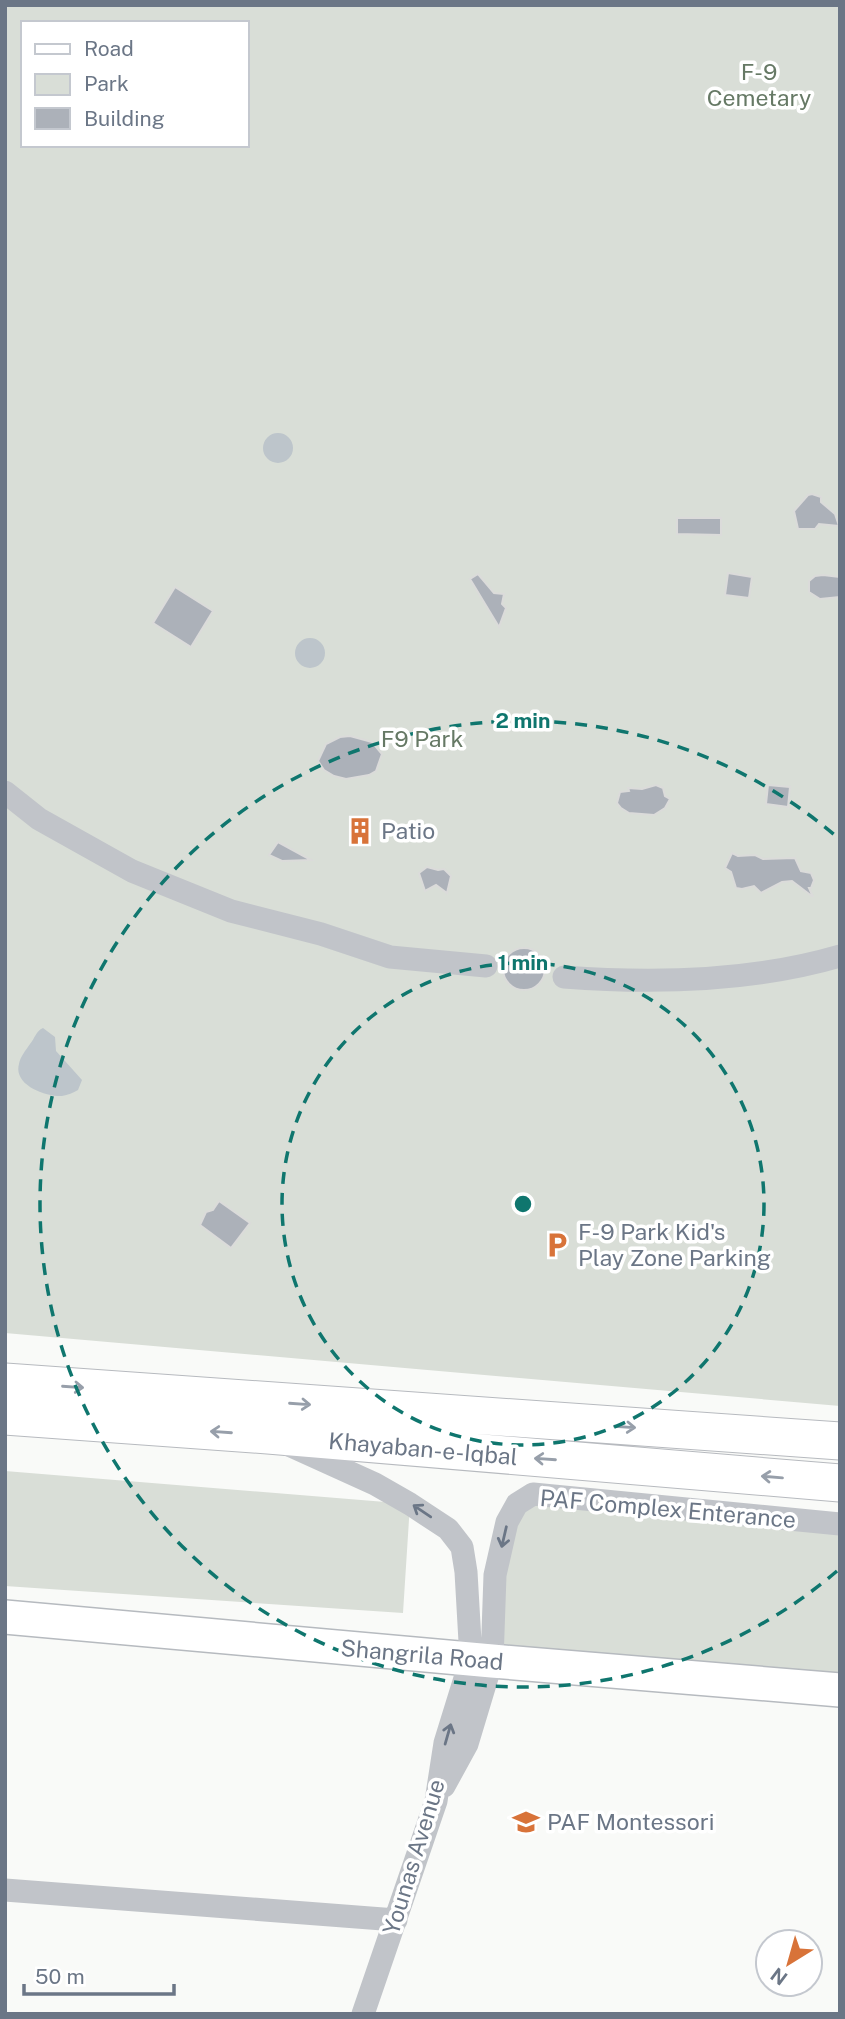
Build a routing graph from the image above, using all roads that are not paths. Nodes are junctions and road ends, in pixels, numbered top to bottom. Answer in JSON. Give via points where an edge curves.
{"nodes":[{"id":1,"x":5,"y":792,"type":"edge"},
{"id":2,"x":840,"y":956,"type":"edge"},
{"id":3,"x":486,"y":965,"type":"dead end"},
{"id":4,"x":564,"y":977,"type":"dead end"},
{"id":5,"x":5,"y":1382,"type":"edge"},
{"id":6,"x":5,"y":1416,"type":"edge"},
{"id":7,"x":268,"y":1435,"type":"junction"},
{"id":8,"x":840,"y":1441,"type":"edge"},
{"id":9,"x":840,"y":1483,"type":"edge"},
{"id":10,"x":840,"y":1524,"type":"edge"},
{"id":11,"x":5,"y":1617,"type":"edge"},
{"id":12,"x":482,"y":1660,"type":"junction"},
{"id":13,"x":840,"y":1690,"type":"edge"},
{"id":14,"x":436,"y":1801,"type":"joint"},
{"id":15,"x":5,"y":1890,"type":"edge"},
{"id":16,"x":397,"y":1920,"type":"junction"},
{"id":17,"x":363,"y":2014,"type":"edge"}],
"edges":[{"from":1,"to":3,"type":"street","via":[[39,819],[132,871],[231,911],[390,957]]},
{"from":2,"to":4,"type":"street","via":[[795,969],[706,979]]},
{"from":5,"to":8,"type":"main road","name":"Khayaban-e-Iqbal","one_way":true},
{"from":7,"to":6,"type":"main road","name":"Khayaban-e-Iqbal","one_way":true},
{"from":9,"to":7,"type":"main road","name":"Khayaban-e-Iqbal","one_way":true},
{"from":12,"to":7,"type":"street","one_way":true,"via":[[462,1548],[448,1529],[375,1484]]},
{"from":10,"to":12,"type":"street","name":"PAF Complex Enterance","one_way":true,"via":[[533,1494],[517,1504],[508,1522]]},
{"from":11,"to":12,"type":"street","name":"Shangrila Road"},
{"from":12,"to":13,"type":"street","name":"Shangrila Road"},
{"from":12,"to":14,"type":"street","name":"PAF Complex Enterance","via":[[467,1744]]},
{"from":14,"to":16,"type":"street","name":"Younas Avenue"},
{"from":15,"to":16,"type":"street"},
{"from":16,"to":17,"type":"street","name":"Younas Avenue"}]}
